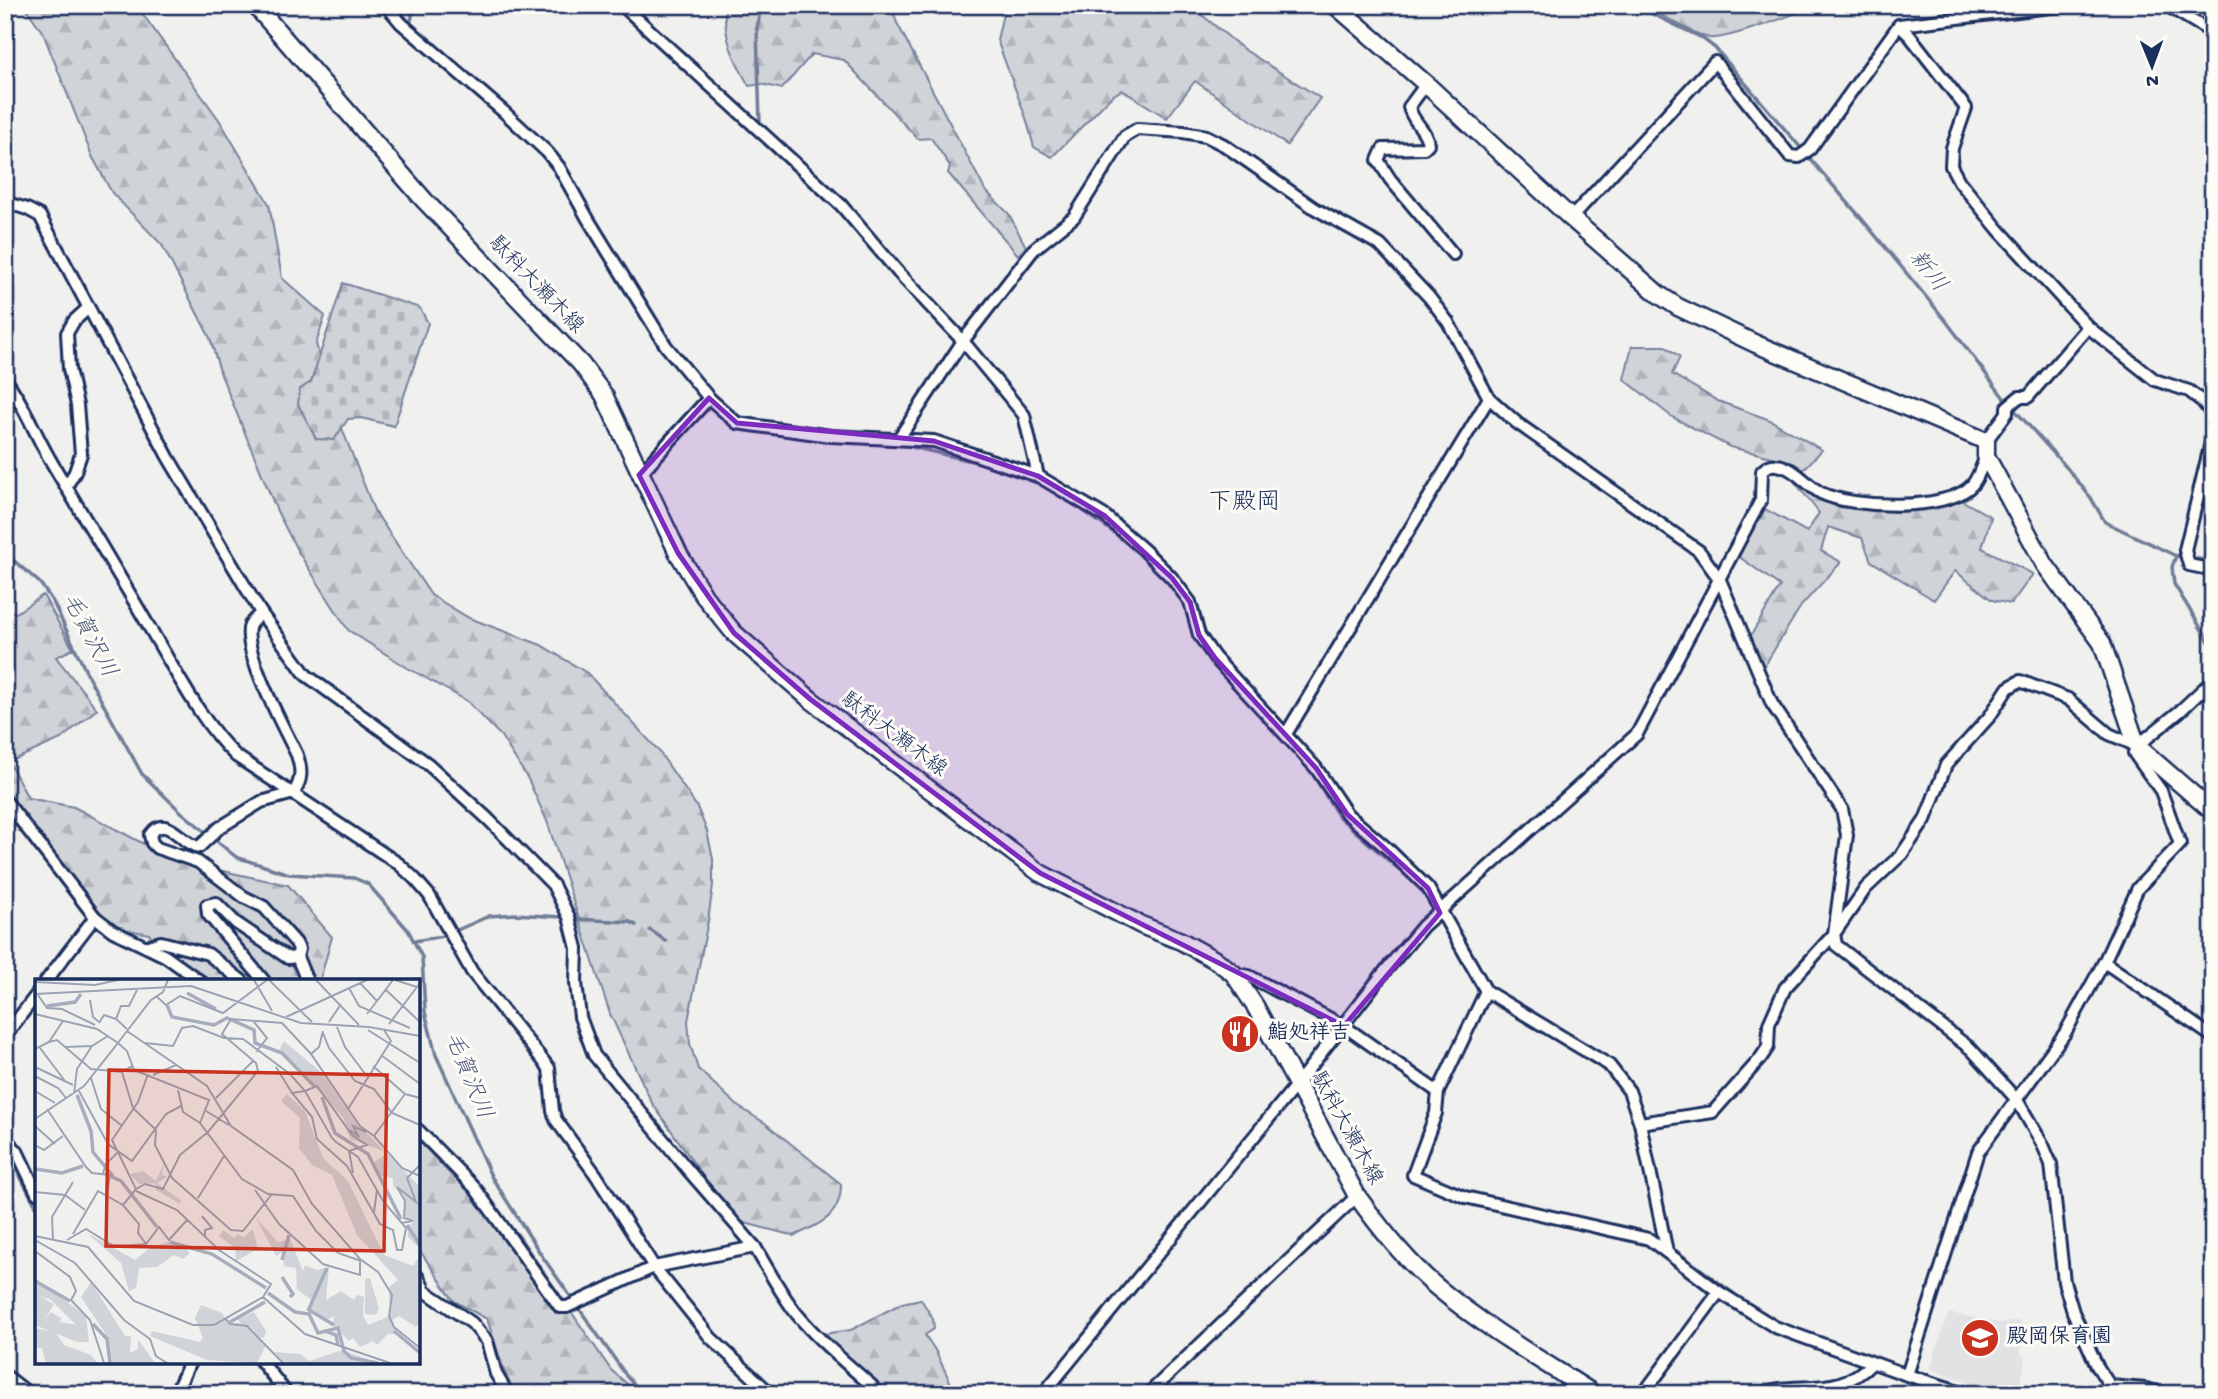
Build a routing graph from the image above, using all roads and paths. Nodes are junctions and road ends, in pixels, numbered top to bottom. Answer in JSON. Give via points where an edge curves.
{"nodes":[{"id":1,"x":255,"y":5,"type":"edge"},
{"id":2,"x":386,"y":5,"type":"edge"},
{"id":3,"x":622,"y":5,"type":"edge"},
{"id":4,"x":1335,"y":5,"type":"edge"},
{"id":5,"x":2068,"y":5,"type":"edge"},
{"id":6,"x":2166,"y":5,"type":"edge"},
{"id":7,"x":1899,"y":25,"type":"junction"},
{"id":8,"x":2213,"y":33,"type":"edge"},
{"id":9,"x":1426,"y":84,"type":"junction"},
{"id":10,"x":5,"y":202,"type":"edge"},
{"id":11,"x":1571,"y":218,"type":"junction"},
{"id":12,"x":1453,"y":254,"type":"dead end"},
{"id":13,"x":87,"y":309,"type":"junction"},
{"id":14,"x":2088,"y":327,"type":"junction"},
{"id":15,"x":964,"y":341,"type":"junction"},
{"id":16,"x":5,"y":379,"type":"edge"},
{"id":17,"x":709,"y":398,"type":"junction"},
{"id":18,"x":1489,"y":398,"type":"junction"},
{"id":19,"x":2213,"y":415,"type":"edge"},
{"id":20,"x":2213,"y":433,"type":"edge"},
{"id":21,"x":899,"y":438,"type":"junction"},
{"id":22,"x":1986,"y":448,"type":"junction"},
{"id":23,"x":639,"y":475,"type":"junction"},
{"id":24,"x":1038,"y":476,"type":"junction"},
{"id":25,"x":67,"y":485,"type":"junction"},
{"id":26,"x":2213,"y":570,"type":"edge"},
{"id":27,"x":1720,"y":580,"type":"junction"},
{"id":28,"x":261,"y":613,"type":"junction"},
{"id":29,"x":2213,"y":680,"type":"edge"},
{"id":30,"x":1286,"y":734,"type":"junction"},
{"id":31,"x":2137,"y":746,"type":"junction"},
{"id":32,"x":294,"y":793,"type":"junction"},
{"id":33,"x":5,"y":800,"type":"edge"},
{"id":34,"x":2213,"y":812,"type":"edge"},
{"id":35,"x":1440,"y":912,"type":"junction"},
{"id":36,"x":95,"y":917,"type":"junction"},
{"id":37,"x":1834,"y":934,"type":"junction"},
{"id":38,"x":148,"y":946,"type":"junction"},
{"id":39,"x":297,"y":957,"type":"junction"},
{"id":40,"x":2104,"y":962,"type":"junction"},
{"id":41,"x":1233,"y":973,"type":"junction"},
{"id":42,"x":48,"y":979,"type":"edge"},
{"id":43,"x":197,"y":979,"type":"edge"},
{"id":44,"x":239,"y":979,"type":"edge"},
{"id":45,"x":262,"y":979,"type":"edge"},
{"id":46,"x":306,"y":979,"type":"edge"},
{"id":47,"x":1484,"y":994,"type":"junction"},
{"id":48,"x":35,"y":997,"type":"edge"},
{"id":49,"x":1343,"y":1026,"type":"junction"},
{"id":50,"x":5,"y":1036,"type":"edge"},
{"id":51,"x":2213,"y":1037,"type":"edge"},
{"id":52,"x":1297,"y":1084,"type":"junction"},
{"id":53,"x":1437,"y":1092,"type":"junction"},
{"id":54,"x":2017,"y":1100,"type":"junction"},
{"id":55,"x":1640,"y":1123,"type":"junction"},
{"id":56,"x":420,"y":1132,"type":"edge"},
{"id":57,"x":5,"y":1139,"type":"edge"},
{"id":58,"x":35,"y":1189,"type":"edge"},
{"id":59,"x":1357,"y":1196,"type":"junction"},
{"id":60,"x":755,"y":1247,"type":"junction"},
{"id":61,"x":1667,"y":1252,"type":"junction"},
{"id":62,"x":654,"y":1267,"type":"junction"},
{"id":63,"x":420,"y":1281,"type":"edge"},
{"id":64,"x":1719,"y":1292,"type":"junction"},
{"id":65,"x":1872,"y":1363,"type":"junction"},
{"id":66,"x":189,"y":1364,"type":"edge"},
{"id":67,"x":264,"y":1364,"type":"edge"},
{"id":68,"x":5,"y":1375,"type":"edge"},
{"id":69,"x":1907,"y":1375,"type":"junction"},
{"id":70,"x":2110,"y":1386,"type":"junction"},
{"id":71,"x":29,"y":1394,"type":"edge"},
{"id":72,"x":175,"y":1394,"type":"edge"},
{"id":73,"x":287,"y":1394,"type":"edge"},
{"id":74,"x":508,"y":1394,"type":"edge"},
{"id":75,"x":771,"y":1394,"type":"edge"},
{"id":76,"x":876,"y":1394,"type":"edge"},
{"id":77,"x":1043,"y":1394,"type":"edge"},
{"id":78,"x":1148,"y":1394,"type":"edge"},
{"id":79,"x":1594,"y":1394,"type":"edge"},
{"id":80,"x":1643,"y":1394,"type":"edge"},
{"id":81,"x":1756,"y":1394,"type":"edge"},
{"id":82,"x":1968,"y":1394,"type":"edge"},
{"id":83,"x":2098,"y":1394,"type":"edge"},
{"id":84,"x":2168,"y":1394,"type":"edge"}],
"edges":[{"from":1,"to":23,"type":"main road","name":"駄科大瀬木線","via":[[424,200],[582,364],[604,395]]},
{"from":2,"to":17,"type":"street","via":[[547,152],[666,346]]},
{"from":3,"to":15,"type":"street","via":[[841,205]]},
{"from":4,"to":9,"type":"main road"},
{"from":5,"to":7,"type":"street"},
{"from":6,"to":8,"type":"street"},
{"from":7,"to":11,"type":"street","via":[[1810,149],[1799,156],[1790,156],[1715,62]]},
{"from":7,"to":14,"type":"street","via":[[1966,107],[1952,148],[1951,166],[1959,181]]},
{"from":9,"to":11,"type":"main road"},
{"from":9,"to":12,"type":"street","via":[[1409,107],[1428,144],[1424,148],[1383,149],[1378,160]]},
{"from":10,"to":13,"type":"street","via":[[40,216]]},
{"from":11,"to":22,"type":"main road","via":[[1678,307]]},
{"from":13,"to":25,"type":"street","via":[[67,332],[81,454]]},
{"from":13,"to":28,"type":"street"},
{"from":14,"to":19,"type":"street","via":[[2155,380],[2189,391]]},
{"from":14,"to":22,"type":"street","via":[[2028,397],[2011,404]]},
{"from":15,"to":18,"type":"street","via":[[1034,249],[1074,217],[1125,136],[1137,129],[1183,132],[1224,145],[1314,208],[1381,245],[1448,322]]},
{"from":15,"to":21,"type":"street"},
{"from":15,"to":24,"type":"street","via":[[1024,415]]},
{"from":16,"to":25,"type":"street"},
{"from":17,"to":21,"type":"street","via":[[737,423],[831,436]]},
{"from":17,"to":23,"type":"street"},
{"from":18,"to":27,"type":"street","via":[[1517,423],[1699,551]]},
{"from":18,"to":30,"type":"street"},
{"from":20,"to":26,"type":"street","via":[[2185,552],[2189,565]]},
{"from":21,"to":24,"type":"street","via":[[934,441]]},
{"from":22,"to":27,"type":"street","via":[[1970,487],[1948,498],[1911,504],[1851,503],[1821,493],[1788,468],[1768,465],[1762,471],[1761,500]]},
{"from":22,"to":31,"type":"main road","via":[[2045,565],[2102,643]]},
{"from":23,"to":41,"type":"main road","name":"駄科大瀬木線","via":[[704,596],[734,633],[810,699],[1040,873],[1181,941]]},
{"from":24,"to":30,"type":"street","via":[[1105,516],[1172,578],[1190,602],[1199,635],[1215,658]]},
{"from":25,"to":32,"type":"street","via":[[174,670],[223,744]]},
{"from":27,"to":35,"type":"street","via":[[1637,734]]},
{"from":27,"to":37,"type":"street","via":[[1772,704],[1842,809],[1847,835]]},
{"from":28,"to":32,"type":"street","via":[[250,626],[249,639],[302,769]]},
{"from":28,"to":60,"type":"street","via":[[306,675],[428,764],[553,885],[569,917],[577,948],[580,1017],[594,1055]]},
{"from":29,"to":31,"type":"street"},
{"from":30,"to":35,"type":"street","via":[[1347,814],[1428,888]]},
{"from":31,"to":34,"type":"main road"},
{"from":31,"to":37,"type":"street","via":[[2109,734],[2068,699],[2020,681],[2008,688],[1990,716],[1946,765],[1925,820],[1902,855],[1866,888]]},
{"from":31,"to":40,"type":"street","via":[[2134,753],[2161,791],[2179,844],[2138,888]]},
{"from":32,"to":39,"type":"street","via":[[261,802],[199,847],[163,825],[150,835],[156,848],[198,862],[264,907],[296,943]]},
{"from":32,"to":62,"type":"street","via":[[399,864],[429,895],[472,972],[550,1068],[556,1120]]},
{"from":33,"to":36,"type":"street"},
{"from":35,"to":47,"type":"street"},
{"from":35,"to":49,"type":"street","via":[[1423,926]]},
{"from":36,"to":38,"type":"street","via":[[113,931]]},
{"from":36,"to":42,"type":"street"},
{"from":37,"to":54,"type":"street","via":[[1836,945],[1847,955],[1971,1049]]},
{"from":37,"to":55,"type":"street","via":[[1785,988],[1769,1024],[1768,1047],[1713,1112]]},
{"from":38,"to":43,"type":"street"},
{"from":38,"to":44,"type":"street","via":[[162,942],[208,954]]},
{"from":39,"to":45,"type":"street","via":[[288,958],[216,904],[207,905],[208,914]]},
{"from":39,"to":46,"type":"street"},
{"from":40,"to":51,"type":"street"},
{"from":40,"to":54,"type":"street","via":[[2065,1033]]},
{"from":41,"to":49,"type":"street","via":[[1249,976]]},
{"from":41,"to":52,"type":"main road","name":"駄科大瀬木線"},
{"from":47,"to":53,"type":"street"},
{"from":47,"to":55,"type":"street","via":[[1609,1065],[1629,1091]]},
{"from":48,"to":50,"type":"street"},
{"from":49,"to":52,"type":"street"},
{"from":49,"to":53,"type":"street"},
{"from":52,"to":59,"type":"main road","name":"駄科大瀬木線"},
{"from":52,"to":77,"type":"street"},
{"from":53,"to":61,"type":"street","via":[[1436,1113],[1413,1175],[1465,1197],[1649,1239]]},
{"from":54,"to":69,"type":"street","via":[[1979,1152]]},
{"from":54,"to":70,"type":"street","via":[[2051,1164],[2064,1282],[2073,1312]]},
{"from":55,"to":61,"type":"street"},
{"from":56,"to":62,"type":"street","via":[[475,1188],[560,1307]]},
{"from":57,"to":58,"type":"street","via":[[17,1151]]},
{"from":59,"to":78,"type":"street"},
{"from":59,"to":79,"type":"main road","name":"駄科大瀬木線","via":[[1436,1287]]},
{"from":60,"to":62,"type":"street"},
{"from":60,"to":76,"type":"street","via":[[796,1313]]},
{"from":61,"to":64,"type":"street"},
{"from":62,"to":75,"type":"street","via":[[711,1338]]},
{"from":63,"to":74,"type":"street","via":[[425,1291],[472,1323],[487,1341],[496,1374]]},
{"from":64,"to":65,"type":"street","via":[[1775,1328]]},
{"from":64,"to":80,"type":"street"},
{"from":65,"to":69,"type":"street"},
{"from":65,"to":81,"type":"street","via":[[1860,1376],[1837,1385]]},
{"from":66,"to":72,"type":"street"},
{"from":67,"to":73,"type":"street"},
{"from":68,"to":71,"type":"street"},
{"from":69,"to":82,"type":"street"},
{"from":70,"to":83,"type":"street"},
{"from":70,"to":84,"type":"street"}]}
